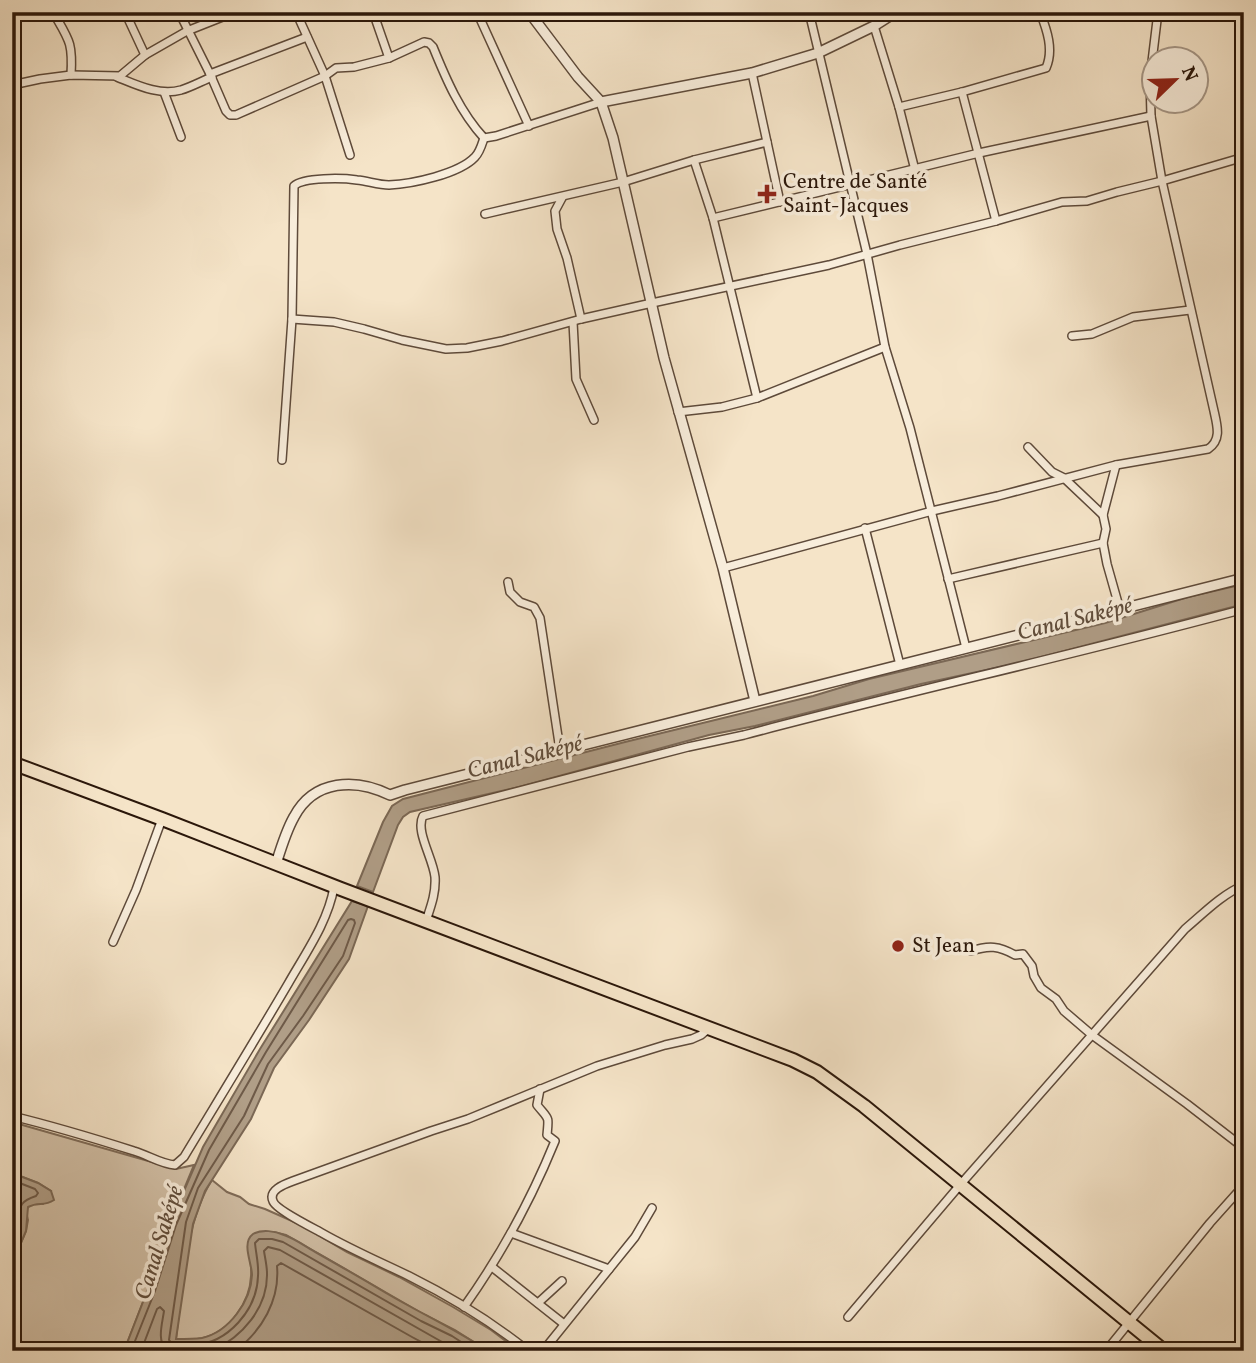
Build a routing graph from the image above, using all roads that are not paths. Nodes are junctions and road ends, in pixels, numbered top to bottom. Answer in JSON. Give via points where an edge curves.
{"nodes":[{"id":1,"x":64,"y":12,"type":"edge"},
{"id":2,"x":125,"y":12,"type":"edge"},
{"id":3,"x":179,"y":12,"type":"edge"},
{"id":4,"x":296,"y":12,"type":"edge"},
{"id":5,"x":373,"y":12,"type":"edge"},
{"id":6,"x":477,"y":12,"type":"edge"},
{"id":7,"x":809,"y":12,"type":"edge"},
{"id":8,"x":896,"y":12,"type":"edge"},
{"id":9,"x":1040,"y":12,"type":"edge"},
{"id":10,"x":1158,"y":12,"type":"edge"},
{"id":11,"x":233,"y":13,"type":"edge"},
{"id":12,"x":54,"y":14,"type":"edge"},
{"id":13,"x":533,"y":14,"type":"edge"},
{"id":14,"x":874,"y":26,"type":"junction"},
{"id":15,"x":187,"y":31,"type":"junction"},
{"id":16,"x":307,"y":37,"type":"junction"},
{"id":17,"x":1154,"y":46,"type":"edge"},
{"id":18,"x":818,"y":53,"type":"junction"},
{"id":19,"x":145,"y":55,"type":"junction"},
{"id":20,"x":389,"y":58,"type":"junction"},
{"id":21,"x":752,"y":73,"type":"junction"},
{"id":22,"x":71,"y":75,"type":"junction"},
{"id":23,"x":211,"y":75,"type":"junction"},
{"id":24,"x":325,"y":76,"type":"junction"},
{"id":25,"x":116,"y":77,"type":"junction"},
{"id":26,"x":12,"y":85,"type":"edge"},
{"id":27,"x":164,"y":92,"type":"junction"},
{"id":28,"x":962,"y":92,"type":"junction"},
{"id":29,"x":601,"y":102,"type":"junction"},
{"id":30,"x":899,"y":107,"type":"junction"},
{"id":31,"x":1151,"y":116,"type":"joint"},
{"id":32,"x":529,"y":126,"type":"junction"},
{"id":33,"x":181,"y":137,"type":"dead end"},
{"id":34,"x":484,"y":138,"type":"junction"},
{"id":35,"x":767,"y":142,"type":"junction"},
{"id":36,"x":979,"y":153,"type":"junction"},
{"id":37,"x":350,"y":155,"type":"dead end"},
{"id":38,"x":1244,"y":157,"type":"edge"},
{"id":39,"x":694,"y":160,"type":"junction"},
{"id":40,"x":915,"y":170,"type":"junction"},
{"id":41,"x":1162,"y":181,"type":"junction"},
{"id":42,"x":623,"y":182,"type":"junction"},
{"id":43,"x":851,"y":185,"type":"junction"},
{"id":44,"x":562,"y":198,"type":"junction"},
{"id":45,"x":780,"y":202,"type":"junction"},
{"id":46,"x":485,"y":214,"type":"dead end"},
{"id":47,"x":713,"y":218,"type":"junction"},
{"id":48,"x":996,"y":221,"type":"junction"},
{"id":49,"x":867,"y":254,"type":"junction"},
{"id":50,"x":730,"y":286,"type":"junction"},
{"id":51,"x":652,"y":303,"type":"junction"},
{"id":52,"x":1190,"y":310,"type":"junction"},
{"id":53,"x":292,"y":319,"type":"junction"},
{"id":54,"x":577,"y":321,"type":"junction"},
{"id":55,"x":1072,"y":336,"type":"dead end"},
{"id":56,"x":885,"y":347,"type":"junction"},
{"id":57,"x":757,"y":398,"type":"junction"},
{"id":58,"x":678,"y":412,"type":"junction"},
{"id":59,"x":594,"y":420,"type":"dead end"},
{"id":60,"x":1028,"y":447,"type":"dead end"},
{"id":61,"x":282,"y":460,"type":"dead end"},
{"id":62,"x":1116,"y":465,"type":"junction"},
{"id":63,"x":1064,"y":478,"type":"junction"},
{"id":64,"x":932,"y":511,"type":"junction"},
{"id":65,"x":1103,"y":515,"type":"junction"},
{"id":66,"x":865,"y":528,"type":"junction"},
{"id":67,"x":1103,"y":543,"type":"junction"},
{"id":68,"x":723,"y":568,"type":"junction"},
{"id":69,"x":1244,"y":578,"type":"edge"},
{"id":70,"x":948,"y":579,"type":"junction"},
{"id":71,"x":508,"y":582,"type":"dead end"},
{"id":72,"x":1120,"y":610,"type":"junction"},
{"id":73,"x":1244,"y":610,"type":"edge"},
{"id":74,"x":966,"y":648,"type":"junction"},
{"id":75,"x":900,"y":665,"type":"junction"},
{"id":76,"x":755,"y":701,"type":"junction"},
{"id":77,"x":560,"y":750,"type":"junction"},
{"id":78,"x":12,"y":763,"type":"edge"},
{"id":79,"x":162,"y":819,"type":"junction"},
{"id":80,"x":276,"y":864,"type":"junction"},
{"id":81,"x":1244,"y":885,"type":"edge"},
{"id":82,"x":338,"y":888,"type":"junction"},
{"id":83,"x":426,"y":921,"type":"junction"},
{"id":84,"x":113,"y":942,"type":"dead end"},
{"id":85,"x":971,"y":951,"type":"dead end"},
{"id":86,"x":708,"y":1029,"type":"junction"},
{"id":87,"x":1092,"y":1035,"type":"junction"},
{"id":88,"x":540,"y":1089,"type":"junction"},
{"id":89,"x":12,"y":1116,"type":"edge"},
{"id":90,"x":1244,"y":1148,"type":"edge"},
{"id":91,"x":960,"y":1185,"type":"junction"},
{"id":92,"x":1244,"y":1185,"type":"edge"},
{"id":93,"x":652,"y":1208,"type":"dead end"},
{"id":94,"x":511,"y":1233,"type":"junction"},
{"id":95,"x":492,"y":1268,"type":"junction"},
{"id":96,"x":609,"y":1269,"type":"junction"},
{"id":97,"x":562,"y":1281,"type":"dead end"},
{"id":98,"x":537,"y":1303,"type":"junction"},
{"id":99,"x":464,"y":1307,"type":"junction"},
{"id":100,"x":848,"y":1317,"type":"dead end"},
{"id":101,"x":1128,"y":1322,"type":"junction"},
{"id":102,"x":564,"y":1324,"type":"junction"},
{"id":103,"x":528,"y":1351,"type":"edge"},
{"id":104,"x":543,"y":1351,"type":"edge"},
{"id":105,"x":1106,"y":1351,"type":"edge"},
{"id":106,"x":1164,"y":1351,"type":"edge"}],
"edges":[{"from":1,"to":12,"type":"street"},
{"from":2,"to":19,"type":"street"},
{"from":3,"to":15,"type":"street"},
{"from":4,"to":16,"type":"street"},
{"from":5,"to":20,"type":"street"},
{"from":6,"to":32,"type":"street"},
{"from":7,"to":18,"type":"street"},
{"from":8,"to":14,"type":"street"},
{"from":9,"to":28,"type":"street","via":[[1050,50],[1046,68]]},
{"from":10,"to":17,"type":"street"},
{"from":11,"to":15,"type":"street"},
{"from":12,"to":22,"type":"street","via":[[69,40]]},
{"from":13,"to":29,"type":"street"},
{"from":14,"to":18,"type":"street"},
{"from":14,"to":30,"type":"street"},
{"from":15,"to":19,"type":"street"},
{"from":15,"to":23,"type":"street"},
{"from":16,"to":23,"type":"street"},
{"from":16,"to":24,"type":"street"},
{"from":18,"to":21,"type":"street"},
{"from":18,"to":43,"type":"street"},
{"from":19,"to":25,"type":"street"},
{"from":20,"to":24,"type":"street","via":[[336,68]]},
{"from":20,"to":34,"type":"street","via":[[429,43],[457,99]]},
{"from":21,"to":29,"type":"street"},
{"from":21,"to":35,"type":"street"},
{"from":22,"to":25,"type":"street"},
{"from":22,"to":26,"type":"street"},
{"from":23,"to":24,"type":"street","via":[[230,115]]},
{"from":23,"to":27,"type":"street","via":[[181,90]]},
{"from":24,"to":37,"type":"street"},
{"from":25,"to":27,"type":"street"},
{"from":27,"to":33,"type":"street"},
{"from":28,"to":30,"type":"street"},
{"from":28,"to":36,"type":"street"},
{"from":29,"to":32,"type":"street"},
{"from":29,"to":42,"type":"street"},
{"from":30,"to":40,"type":"street"},
{"from":31,"to":36,"type":"street"},
{"from":31,"to":41,"type":"street"},
{"from":32,"to":34,"type":"street"},
{"from":34,"to":53,"type":"street","via":[[475,157],[434,177],[390,185],[356,180],[296,183]]},
{"from":35,"to":39,"type":"street"},
{"from":35,"to":45,"type":"street"},
{"from":36,"to":40,"type":"street"},
{"from":36,"to":48,"type":"street"},
{"from":38,"to":41,"type":"street"},
{"from":39,"to":42,"type":"street"},
{"from":39,"to":47,"type":"street"},
{"from":40,"to":43,"type":"street"},
{"from":41,"to":48,"type":"street"},
{"from":41,"to":52,"type":"street"},
{"from":42,"to":44,"type":"street"},
{"from":42,"to":51,"type":"street"},
{"from":43,"to":45,"type":"street"},
{"from":43,"to":49,"type":"street"},
{"from":44,"to":46,"type":"street"},
{"from":44,"to":54,"type":"street","via":[[555,211],[557,229],[567,258]]},
{"from":45,"to":47,"type":"street"},
{"from":47,"to":50,"type":"street"},
{"from":48,"to":49,"type":"street"},
{"from":49,"to":50,"type":"street"},
{"from":49,"to":56,"type":"street"},
{"from":50,"to":51,"type":"street"},
{"from":50,"to":57,"type":"street"},
{"from":51,"to":54,"type":"street"},
{"from":51,"to":58,"type":"street"},
{"from":52,"to":55,"type":"street","via":[[1133,317],[1092,334]]},
{"from":52,"to":62,"type":"street","via":[[1214,411],[1215,444]]},
{"from":53,"to":54,"type":"street","via":[[334,322],[446,349],[502,341]]},
{"from":53,"to":61,"type":"street"},
{"from":54,"to":59,"type":"street","via":[[576,380]]},
{"from":56,"to":57,"type":"street"},
{"from":56,"to":64,"type":"street"},
{"from":57,"to":58,"type":"street"},
{"from":58,"to":68,"type":"street"},
{"from":60,"to":63,"type":"street"},
{"from":62,"to":63,"type":"street"},
{"from":62,"to":65,"type":"street"},
{"from":63,"to":64,"type":"street"},
{"from":63,"to":65,"type":"street"},
{"from":64,"to":66,"type":"street"},
{"from":64,"to":70,"type":"street"},
{"from":65,"to":67,"type":"street"},
{"from":66,"to":68,"type":"street"},
{"from":66,"to":75,"type":"street"},
{"from":67,"to":70,"type":"street"},
{"from":67,"to":72,"type":"street"},
{"from":68,"to":76,"type":"street"},
{"from":69,"to":72,"type":"street"},
{"from":70,"to":74,"type":"street"},
{"from":71,"to":77,"type":"street","via":[[510,592],[534,607],[540,618]]},
{"from":72,"to":74,"type":"street"},
{"from":73,"to":83,"type":"street","via":[[423,816],[422,835],[435,874]]},
{"from":74,"to":75,"type":"street"},
{"from":75,"to":76,"type":"street"},
{"from":76,"to":77,"type":"street"},
{"from":77,"to":80,"type":"street","via":[[390,796],[360,785],[329,786],[293,817]]},
{"from":78,"to":79,"type":"main road"},
{"from":79,"to":80,"type":"main road"},
{"from":79,"to":84,"type":"street"},
{"from":80,"to":82,"type":"main road"},
{"from":81,"to":87,"type":"street","via":[[1185,929]]},
{"from":82,"to":83,"type":"main road"},
{"from":82,"to":89,"type":"street","via":[[298,967],[175,1165]]},
{"from":83,"to":86,"type":"main road"},
{"from":85,"to":87,"type":"street","via":[[993,947],[1015,956],[1023,954],[1041,988]]},
{"from":86,"to":88,"type":"street","via":[[692,1039],[597,1066]]},
{"from":86,"to":91,"type":"main road","via":[[817,1072]]},
{"from":87,"to":90,"type":"street"},
{"from":87,"to":91,"type":"street"},
{"from":88,"to":94,"type":"street","via":[[537,1105],[547,1114],[547,1135],[555,1142]]},
{"from":88,"to":99,"type":"street","via":[[280,1186],[272,1195],[275,1205],[302,1222]]},
{"from":91,"to":100,"type":"street"},
{"from":91,"to":101,"type":"main road"},
{"from":92,"to":101,"type":"street"},
{"from":93,"to":96,"type":"street"},
{"from":94,"to":95,"type":"street"},
{"from":94,"to":96,"type":"street"},
{"from":95,"to":98,"type":"street"},
{"from":95,"to":99,"type":"street"},
{"from":96,"to":102,"type":"street"},
{"from":97,"to":98,"type":"street"},
{"from":98,"to":102,"type":"street"},
{"from":99,"to":103,"type":"street"},
{"from":101,"to":105,"type":"street"},
{"from":101,"to":106,"type":"main road"},
{"from":102,"to":104,"type":"street"}]}
